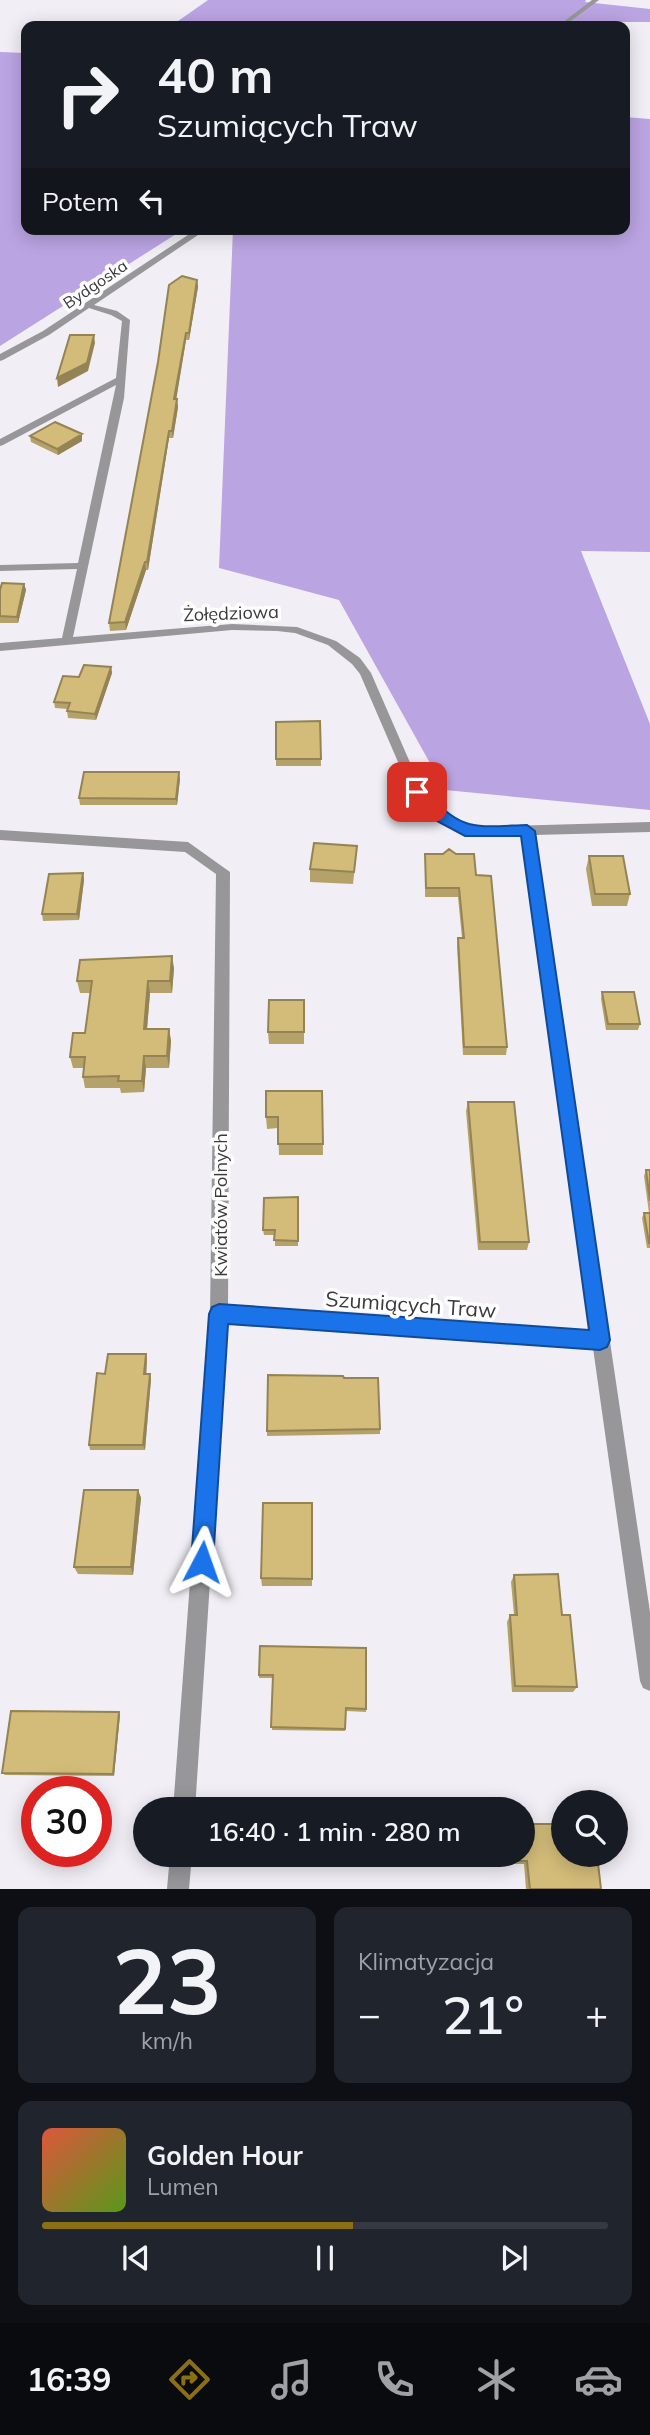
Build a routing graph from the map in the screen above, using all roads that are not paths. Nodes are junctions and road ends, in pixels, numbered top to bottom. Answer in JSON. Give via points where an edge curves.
{"nodes":[{"id":1,"x":596,"y":0,"type":"edge"},
{"id":2,"x":569,"y":21,"type":"edge"},
{"id":3,"x":193,"y":235,"type":"edge"},
{"id":4,"x":89,"y":306,"type":"junction"},
{"id":5,"x":0,"y":358,"type":"edge"},
{"id":6,"x":121,"y":379,"type":"junction"},
{"id":7,"x":0,"y":443,"type":"edge"},
{"id":8,"x":83,"y":566,"type":"junction"},
{"id":9,"x":0,"y":568,"type":"edge"},
{"id":10,"x":67,"y":641,"type":"junction"},
{"id":11,"x":0,"y":647,"type":"edge"},
{"id":12,"x":650,"y":827,"type":"edge"},
{"id":13,"x":527,"y":831,"type":"junction"},
{"id":14,"x":0,"y":835,"type":"edge"},
{"id":15,"x":219,"y":1314,"type":"junction"},
{"id":16,"x":600,"y":1340,"type":"junction"},
{"id":17,"x":650,"y":1681,"type":"edge"},
{"id":18,"x":185,"y":1797,"type":"edge"},
{"id":19,"x":180,"y":1867,"type":"edge"},
{"id":20,"x":178,"y":1889,"type":"edge"}],
"edges":[{"from":1,"to":2,"type":"street"},
{"from":3,"to":4,"type":"street","name":"Bydgoska"},
{"from":4,"to":5,"type":"street","name":"Bydgoska"},
{"from":4,"to":6,"type":"street","via":[[126,320]]},
{"from":6,"to":7,"type":"street"},
{"from":6,"to":8,"type":"street"},
{"from":8,"to":9,"type":"street"},
{"from":8,"to":10,"type":"street"},
{"from":10,"to":11,"type":"street","name":"Żołędziowa"},
{"from":10,"to":13,"type":"street","name":"Żołędziowa","via":[[255,627],[316,636],[346,652],[365,673],[417,792],[440,817],[470,832]]},
{"from":12,"to":13,"type":"street","name":"Żołędziowa"},
{"from":13,"to":16,"type":"street"},
{"from":14,"to":15,"type":"street","name":"Kwiatów Polnych","via":[[187,847],[223,872]]},
{"from":15,"to":16,"type":"street","name":"Szumiących Traw"},
{"from":15,"to":18,"type":"street","name":"Kwiatów Polnych"},
{"from":16,"to":17,"type":"street"},
{"from":19,"to":20,"type":"street"}]}
